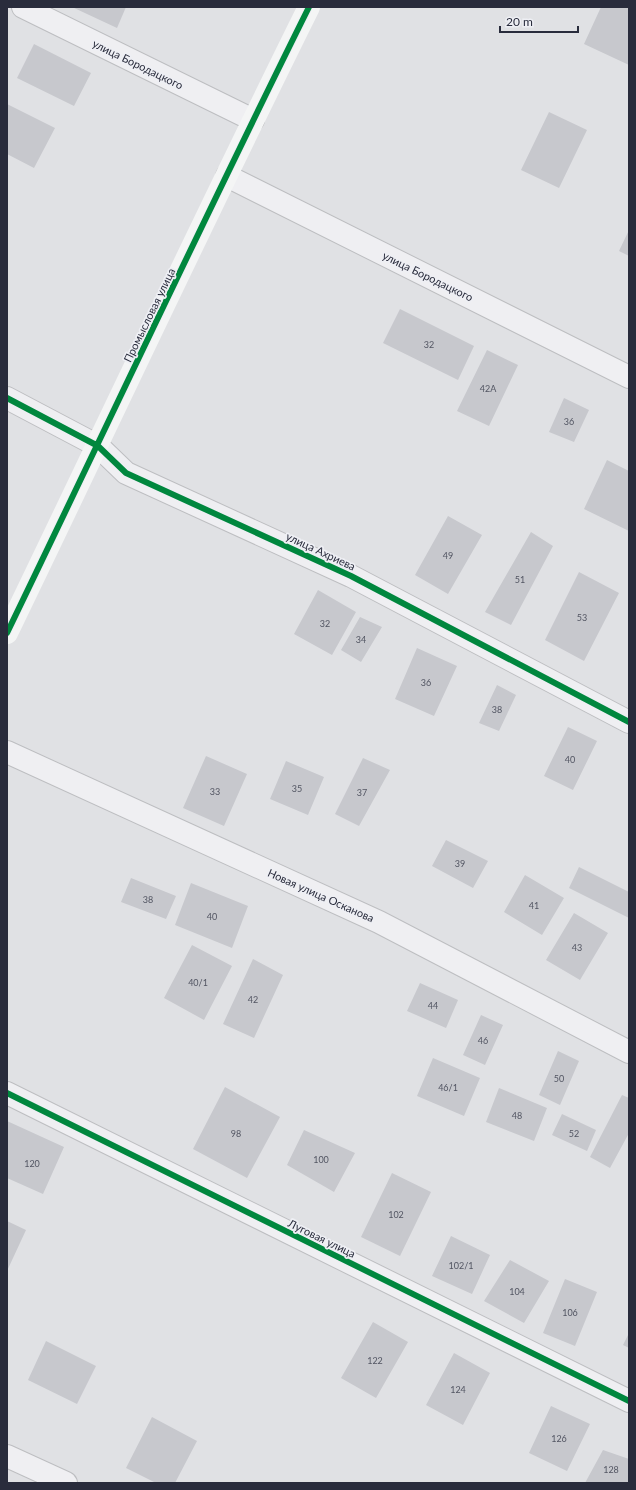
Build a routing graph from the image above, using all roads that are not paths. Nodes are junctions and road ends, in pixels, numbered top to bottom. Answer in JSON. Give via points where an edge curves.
{"nodes":[{"id":1,"x":23,"y":7,"type":"edge"},
{"id":2,"x":309,"y":7,"type":"edge"},
{"id":3,"x":253,"y":120,"type":"junction"},
{"id":4,"x":227,"y":176,"type":"junction"},
{"id":5,"x":629,"y":377,"type":"edge"},
{"id":6,"x":7,"y":398,"type":"edge"},
{"id":7,"x":98,"y":446,"type":"junction"},
{"id":8,"x":7,"y":632,"type":"edge"},
{"id":9,"x":629,"y":722,"type":"edge"},
{"id":10,"x":7,"y":752,"type":"edge"},
{"id":11,"x":629,"y":1052,"type":"edge"},
{"id":12,"x":7,"y":1093,"type":"edge"},
{"id":13,"x":629,"y":1400,"type":"edge"},
{"id":14,"x":7,"y":1456,"type":"edge"},
{"id":15,"x":66,"y":1483,"type":"edge"}],
"edges":[{"from":1,"to":3,"type":"street","name":"улица Бородацкого"},
{"from":2,"to":3,"type":"street","name":"Промысловая улица"},
{"from":3,"to":4,"type":"street","name":"Промысловая улица"},
{"from":4,"to":5,"type":"street","name":"улица Бородацкого"},
{"from":4,"to":7,"type":"street","name":"Промысловая улица"},
{"from":6,"to":7,"type":"street","name":"улица Ахриева"},
{"from":7,"to":8,"type":"street","name":"Промысловая улица"},
{"from":7,"to":9,"type":"street","name":"улица Ахриева","via":[[126,473],[351,576]]},
{"from":10,"to":11,"type":"street","name":"Новая улица Осканова","via":[[379,922]]},
{"from":12,"to":13,"type":"street","name":"Луговая улица"},
{"from":14,"to":15,"type":"street"}]}
